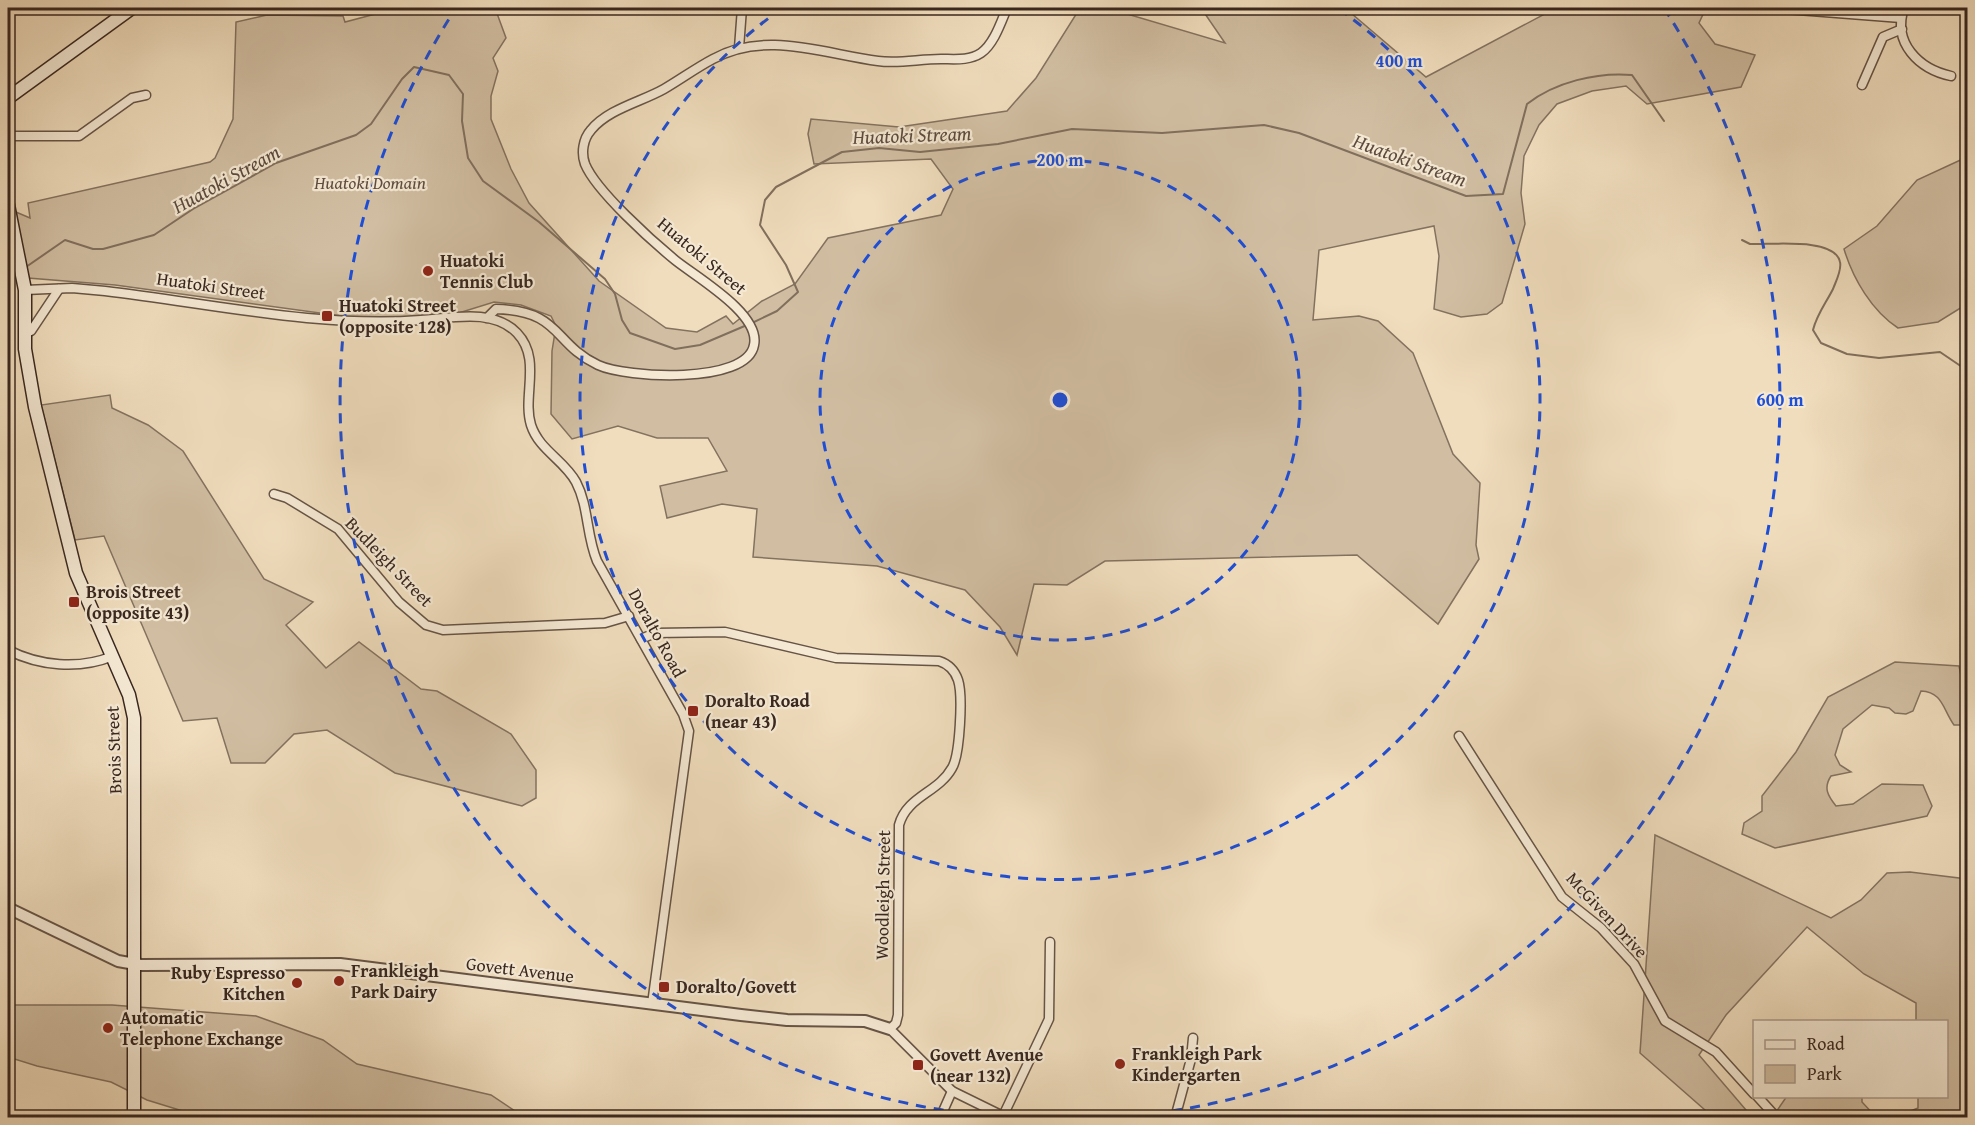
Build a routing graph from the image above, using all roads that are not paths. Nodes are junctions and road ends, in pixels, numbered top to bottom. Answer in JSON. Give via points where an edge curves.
{"nodes":[{"id":1,"x":132,"y":8,"type":"edge"},
{"id":2,"x":742,"y":8,"type":"edge"},
{"id":3,"x":1007,"y":8,"type":"edge"},
{"id":4,"x":1773,"y":8,"type":"edge"},
{"id":5,"x":1904,"y":8,"type":"edge"},
{"id":6,"x":1901,"y":18,"type":"junction"},
{"id":7,"x":1902,"y":29,"type":"junction"},
{"id":8,"x":739,"y":48,"type":"junction"},
{"id":9,"x":1951,"y":76,"type":"dead end"},
{"id":10,"x":1862,"y":85,"type":"dead end"},
{"id":11,"x":146,"y":95,"type":"dead end"},
{"id":12,"x":8,"y":98,"type":"edge"},
{"id":13,"x":8,"y":136,"type":"edge"},
{"id":14,"x":8,"y":205,"type":"edge"},
{"id":15,"x":22,"y":280,"type":"junction"},
{"id":16,"x":59,"y":290,"type":"junction"},
{"id":17,"x":487,"y":318,"type":"junction"},
{"id":18,"x":26,"y":332,"type":"junction"},
{"id":19,"x":274,"y":495,"type":"dead end"},
{"id":20,"x":629,"y":616,"type":"junction"},
{"id":21,"x":641,"y":639,"type":"junction"},
{"id":22,"x":8,"y":650,"type":"edge"},
{"id":23,"x":113,"y":656,"type":"junction"},
{"id":24,"x":1459,"y":736,"type":"dead end"},
{"id":25,"x":8,"y":908,"type":"edge"},
{"id":26,"x":1050,"y":942,"type":"dead end"},
{"id":27,"x":134,"y":963,"type":"junction"},
{"id":28,"x":652,"y":1004,"type":"junction"},
{"id":29,"x":890,"y":1029,"type":"junction"},
{"id":30,"x":1193,"y":1038,"type":"dead end"},
{"id":31,"x":952,"y":1091,"type":"junction"},
{"id":32,"x":1753,"y":1092,"type":"edge"},
{"id":33,"x":1759,"y":1098,"type":"edge"},
{"id":34,"x":1005,"y":1117,"type":"edge"},
{"id":35,"x":134,"y":1118,"type":"edge"},
{"id":36,"x":940,"y":1118,"type":"edge"},
{"id":37,"x":1174,"y":1118,"type":"edge"},
{"id":38,"x":1777,"y":1118,"type":"edge"}],
"edges":[{"from":1,"to":12,"type":"main road"},
{"from":2,"to":8,"type":"street"},
{"from":3,"to":8,"type":"street","name":"Huatoki Street","via":[[986,50],[966,59],[893,62],[801,46]]},
{"from":4,"to":6,"type":"street"},
{"from":5,"to":6,"type":"street"},
{"from":6,"to":7,"type":"street"},
{"from":7,"to":9,"type":"street","via":[[1913,57],[1935,73]]},
{"from":7,"to":10,"type":"street","via":[[1880,40]]},
{"from":8,"to":17,"type":"street","name":"Huatoki Street","via":[[601,121],[588,133],[583,147],[590,173],[612,199],[667,253],[739,310],[754,335],[751,354],[728,369],[652,374],[600,366],[535,314],[496,309]]},
{"from":11,"to":13,"type":"street","via":[[132,98],[79,136]]},
{"from":14,"to":15,"type":"main road"},
{"from":15,"to":16,"type":"street","name":"Huatoki Street"},
{"from":15,"to":18,"type":"main road","name":"Brois Street"},
{"from":16,"to":17,"type":"street","name":"Huatoki Street","via":[[105,291],[338,322]]},
{"from":16,"to":18,"type":"street","via":[[31,331]]},
{"from":17,"to":20,"type":"street","name":"Doralto Road","via":[[512,329],[523,340],[530,362],[531,424],[542,446],[575,480],[585,504],[591,546]]},
{"from":18,"to":23,"type":"main road","name":"Brois Street","via":[[27,370],[76,573]]},
{"from":19,"to":20,"type":"street","name":"Budleigh Street","via":[[287,498],[338,530],[399,602],[426,625],[443,630],[605,623]]},
{"from":20,"to":21,"type":"street","name":"Doralto Road"},
{"from":21,"to":28,"type":"street","name":"Doralto Road","via":[[689,731]]},
{"from":21,"to":29,"type":"street","name":"Woodleigh Street","via":[[655,633],[725,632],[836,658],[939,661],[956,675],[956,759],[945,778],[906,809],[899,825],[898,1015]]},
{"from":22,"to":23,"type":"street","via":[[48,663],[87,663]]},
{"from":23,"to":27,"type":"main road","name":"Brois Street","via":[[134,718]]},
{"from":24,"to":32,"type":"street","name":"McGiven Drive","via":[[1562,897],[1601,928],[1634,964],[1665,1021],[1716,1052]]},
{"from":25,"to":27,"type":"street","name":"Govett Avenue","via":[[118,962]]},
{"from":26,"to":34,"type":"street","via":[[1049,1018]]},
{"from":27,"to":28,"type":"street","name":"Govett Avenue","via":[[340,964]]},
{"from":27,"to":35,"type":"main road","name":"Brois Street"},
{"from":28,"to":29,"type":"street","name":"Govett Avenue","via":[[787,1020],[865,1021]]},
{"from":29,"to":31,"type":"street","name":"Govett Avenue"},
{"from":30,"to":37,"type":"street"},
{"from":31,"to":34,"type":"street","name":"Govett Avenue"},
{"from":31,"to":36,"type":"street"},
{"from":33,"to":38,"type":"street","name":"McGiven Drive"}]}
